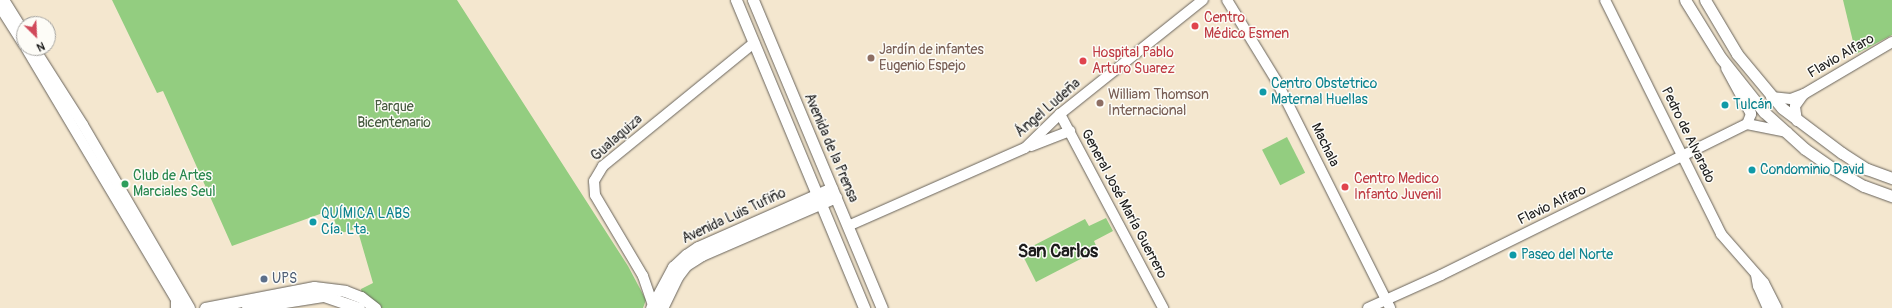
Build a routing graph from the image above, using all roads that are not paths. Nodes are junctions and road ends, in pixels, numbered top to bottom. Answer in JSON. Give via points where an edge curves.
{"nodes":[{"id":1,"x":4,"y":0,"type":"edge"},
{"id":2,"x":736,"y":0,"type":"edge"},
{"id":3,"x":753,"y":0,"type":"edge"},
{"id":4,"x":1203,"y":0,"type":"edge"},
{"id":5,"x":1227,"y":0,"type":"edge"},
{"id":6,"x":1605,"y":0,"type":"edge"},
{"id":7,"x":1685,"y":0,"type":"edge"},
{"id":8,"x":1705,"y":0,"type":"edge"},
{"id":9,"x":0,"y":8,"type":"edge"},
{"id":10,"x":16,"y":19,"type":"edge"},
{"id":11,"x":16,"y":33,"type":"edge"},
{"id":12,"x":1892,"y":42,"type":"edge"},
{"id":13,"x":754,"y":43,"type":"junction"},
{"id":14,"x":30,"y":56,"type":"edge"},
{"id":15,"x":39,"y":56,"type":"edge"},
{"id":16,"x":1721,"y":58,"type":"junction"},
{"id":17,"x":1804,"y":94,"type":"junction"},
{"id":18,"x":1772,"y":97,"type":"junction"},
{"id":19,"x":1060,"y":114,"type":"junction"},
{"id":20,"x":1797,"y":121,"type":"junction"},
{"id":21,"x":1747,"y":124,"type":"junction"},
{"id":22,"x":1070,"y":130,"type":"junction"},
{"id":23,"x":1787,"y":132,"type":"junction"},
{"id":24,"x":1025,"y":148,"type":"junction"},
{"id":25,"x":1683,"y":155,"type":"junction"},
{"id":26,"x":1892,"y":178,"type":"edge"},
{"id":27,"x":834,"y":193,"type":"junction"},
{"id":28,"x":1892,"y":196,"type":"edge"},
{"id":29,"x":818,"y":200,"type":"junction"},
{"id":30,"x":848,"y":226,"type":"junction"},
{"id":31,"x":1756,"y":275,"type":"junction"},
{"id":32,"x":273,"y":298,"type":"junction"},
{"id":33,"x":1388,"y":304,"type":"edge"},
{"id":34,"x":178,"y":306,"type":"edge"},
{"id":35,"x":655,"y":307,"type":"edge"},
{"id":36,"x":190,"y":308,"type":"edge"},
{"id":37,"x":205,"y":308,"type":"edge"},
{"id":38,"x":246,"y":308,"type":"edge"},
{"id":39,"x":358,"y":308,"type":"edge"},
{"id":40,"x":375,"y":308,"type":"edge"},
{"id":41,"x":864,"y":308,"type":"edge"},
{"id":42,"x":882,"y":308,"type":"edge"},
{"id":43,"x":1163,"y":308,"type":"edge"},
{"id":44,"x":1368,"y":308,"type":"edge"},
{"id":45,"x":1768,"y":308,"type":"edge"},
{"id":46,"x":1777,"y":308,"type":"edge"}],
"edges":[{"from":1,"to":10,"type":"street"},
{"from":2,"to":13,"type":"main road"},
{"from":3,"to":27,"type":"main road","name":"Avenida de la Prensa"},
{"from":4,"to":19,"type":"street","name":"Ángel Ludeña"},
{"from":5,"to":33,"type":"street","name":"Machala","via":[[1276,80]]},
{"from":6,"to":25,"type":"street","name":"Pedro de Alvarado"},
{"from":7,"to":16,"type":"main road"},
{"from":8,"to":18,"type":"main road","via":[[1737,54]]},
{"from":9,"to":11,"type":"street"},
{"from":12,"to":17,"type":"street","name":"Flavio Alfaro"},
{"from":13,"to":29,"type":"main road"},
{"from":13,"to":35,"type":"street","name":"Gualaquiza","via":[[603,166],[594,181],[597,200],[643,276]]},
{"from":14,"to":34,"type":"street"},
{"from":15,"to":36,"type":"street"},
{"from":16,"to":21,"type":"street","via":[[1751,114]]},
{"from":16,"to":23,"type":"main road","via":[[1764,112]]},
{"from":17,"to":18,"type":"street","name":"Flavio Alfaro","via":[[1789,99]]},
{"from":17,"to":20,"type":"street","name":"Flavio Alfaro","via":[[1795,106]]},
{"from":18,"to":20,"type":"main road"},
{"from":19,"to":22,"type":"street","name":"General José María Guerrero"},
{"from":19,"to":24,"type":"street","name":"Ángel Ludeña"},
{"from":20,"to":26,"type":"main road","via":[[1867,169]]},
{"from":21,"to":23,"type":"street"},
{"from":21,"to":25,"type":"street","name":"Flavio Alfaro"},
{"from":22,"to":24,"type":"street"},
{"from":22,"to":43,"type":"street","name":"General José María Guerrero"},
{"from":23,"to":28,"type":"main road","via":[[1834,169],[1864,186]]},
{"from":24,"to":30,"type":"street","name":"Ángel Ludeña"},
{"from":25,"to":31,"type":"street","name":"Pedro de Alvarado","via":[[1721,234]]},
{"from":25,"to":33,"type":"street","name":"Flavio Alfaro"},
{"from":27,"to":29,"type":"main road","name":"Avenida Luis Tufiño"},
{"from":27,"to":30,"type":"main road","name":"Avenida de la Prensa"},
{"from":29,"to":35,"type":"main road","name":"Avenida Luis Tufiño","via":[[686,265]]},
{"from":29,"to":41,"type":"main road"},
{"from":30,"to":42,"type":"main road","name":"Avenida de la Prensa"},
{"from":31,"to":45,"type":"street","name":"Pedro de Alvarado"},
{"from":31,"to":46,"type":"street","name":"Pedro de Alvarado","via":[[1764,283]]},
{"from":32,"to":37,"type":"main road"},
{"from":32,"to":38,"type":"main road"},
{"from":32,"to":39,"type":"main road","via":[[324,296]]},
{"from":32,"to":40,"type":"main road","via":[[298,288],[327,287],[361,297]]},
{"from":33,"to":44,"type":"street","name":"Flavio Alfaro"}]}
